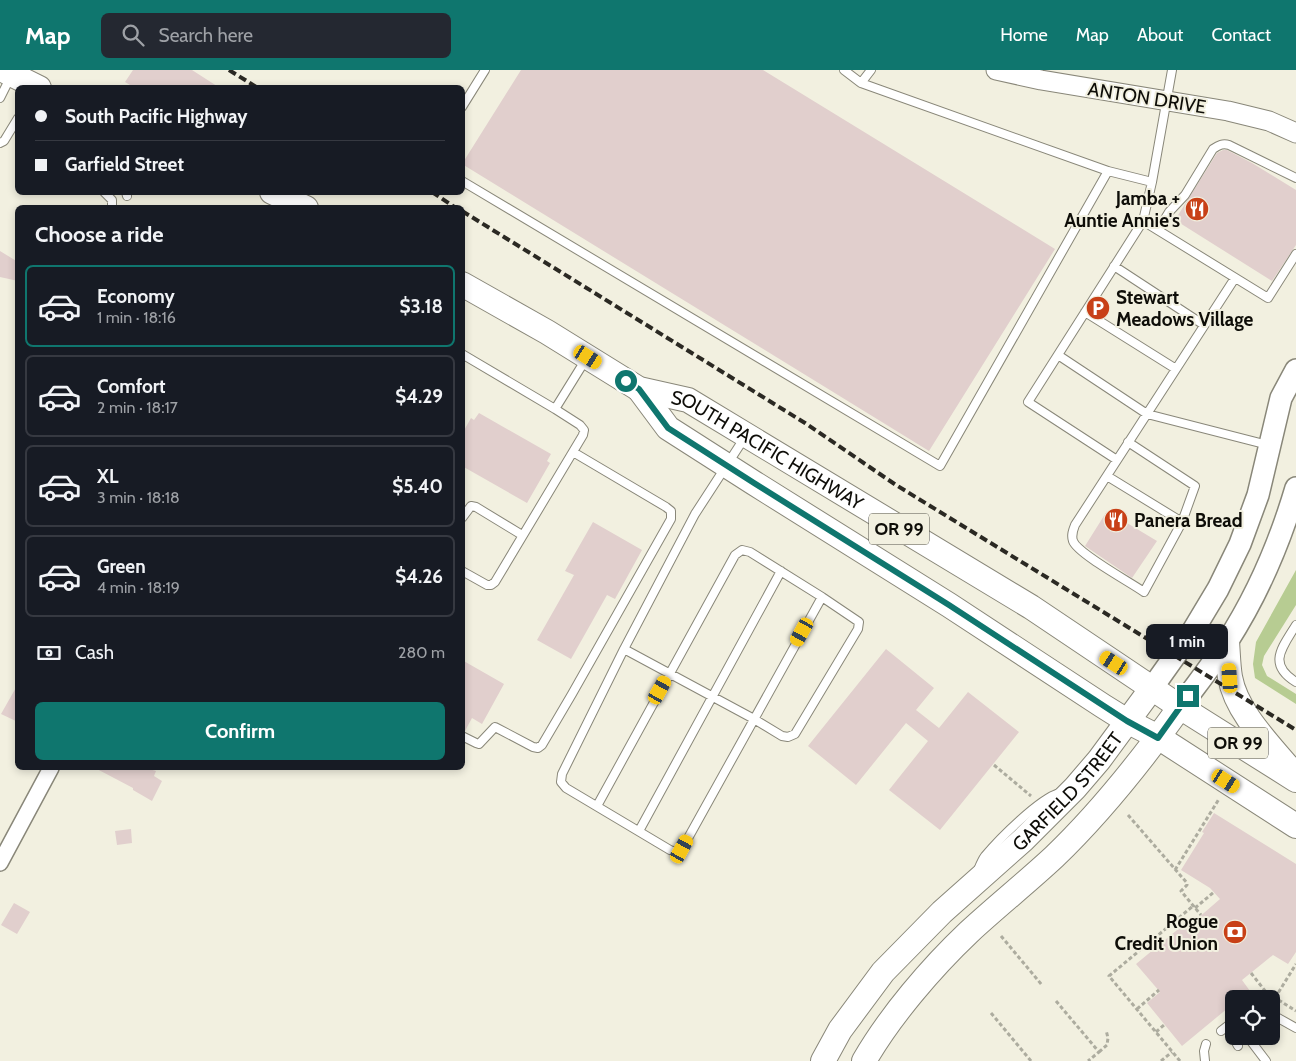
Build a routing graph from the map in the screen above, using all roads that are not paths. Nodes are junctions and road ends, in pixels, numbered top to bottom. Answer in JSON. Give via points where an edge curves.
{"nodes":[{"id":1,"x":486,"y":70,"type":"edge"},
{"id":2,"x":844,"y":70,"type":"edge"},
{"id":3,"x":871,"y":70,"type":"edge"},
{"id":4,"x":996,"y":70,"type":"edge"},
{"id":5,"x":1172,"y":70,"type":"edge"},
{"id":6,"x":7,"y":72,"type":"edge"},
{"id":7,"x":861,"y":84,"type":"junction"},
{"id":8,"x":33,"y":85,"type":"edge"},
{"id":9,"x":0,"y":98,"type":"edge"},
{"id":10,"x":1166,"y":101,"type":"junction"},
{"id":11,"x":465,"y":102,"type":"edge"},
{"id":12,"x":15,"y":123,"type":"edge"},
{"id":13,"x":1296,"y":133,"type":"edge"},
{"id":14,"x":0,"y":143,"type":"edge"},
{"id":15,"x":1108,"y":171,"type":"junction"},
{"id":16,"x":1296,"y":178,"type":"edge"},
{"id":17,"x":1152,"y":182,"type":"junction"},
{"id":18,"x":465,"y":183,"type":"edge"},
{"id":19,"x":278,"y":195,"type":"edge"},
{"id":20,"x":300,"y":205,"type":"edge"},
{"id":21,"x":1143,"y":221,"type":"junction"},
{"id":22,"x":1158,"y":230,"type":"junction"},
{"id":23,"x":1296,"y":254,"type":"edge"},
{"id":24,"x":1114,"y":266,"type":"junction"},
{"id":25,"x":1235,"y":278,"type":"junction"},
{"id":26,"x":465,"y":286,"type":"edge"},
{"id":27,"x":1085,"y":312,"type":"junction"},
{"id":28,"x":1204,"y":325,"type":"junction"},
{"id":29,"x":1058,"y":355,"type":"junction"},
{"id":30,"x":465,"y":356,"type":"edge"},
{"id":31,"x":588,"y":357,"type":"junction"},
{"id":32,"x":1176,"y":369,"type":"junction"},
{"id":33,"x":1296,"y":370,"type":"edge"},
{"id":34,"x":639,"y":389,"type":"junction"},
{"id":35,"x":555,"y":409,"type":"junction"},
{"id":36,"x":1146,"y":414,"type":"junction"},
{"id":37,"x":746,"y":436,"type":"junction"},
{"id":38,"x":1128,"y":442,"type":"junction"},
{"id":39,"x":1270,"y":445,"type":"junction"},
{"id":40,"x":573,"y":452,"type":"junction"},
{"id":41,"x":1117,"y":460,"type":"junction"},
{"id":42,"x":727,"y":466,"type":"junction"},
{"id":43,"x":1107,"y":476,"type":"junction"},
{"id":44,"x":1296,"y":488,"type":"edge"},
{"id":45,"x":465,"y":514,"type":"edge"},
{"id":46,"x":1182,"y":522,"type":"junction"},
{"id":47,"x":522,"y":535,"type":"junction"},
{"id":48,"x":781,"y":571,"type":"junction"},
{"id":49,"x":465,"y":572,"type":"edge"},
{"id":50,"x":822,"y":598,"type":"junction"},
{"id":51,"x":1296,"y":625,"type":"edge"},
{"id":52,"x":1227,"y":642,"type":"junction"},
{"id":53,"x":624,"y":649,"type":"junction"},
{"id":54,"x":669,"y":674,"type":"junction"},
{"id":55,"x":1296,"y":682,"type":"edge"},
{"id":56,"x":1152,"y":688,"type":"junction"},
{"id":57,"x":712,"y":697,"type":"junction"},
{"id":58,"x":1180,"y":707,"type":"junction"},
{"id":59,"x":754,"y":719,"type":"junction"},
{"id":60,"x":1127,"y":721,"type":"junction"},
{"id":61,"x":465,"y":738,"type":"edge"},
{"id":62,"x":1158,"y":738,"type":"junction"},
{"id":63,"x":51,"y":770,"type":"edge"},
{"id":64,"x":1296,"y":778,"type":"edge"},
{"id":65,"x":597,"y":806,"type":"junction"},
{"id":66,"x":1296,"y":826,"type":"edge"},
{"id":67,"x":639,"y":831,"type":"junction"},
{"id":68,"x":0,"y":863,"type":"edge"},
{"id":69,"x":1280,"y":1019,"type":"edge"},
{"id":70,"x":1225,"y":1028,"type":"edge"},
{"id":71,"x":1296,"y":1028,"type":"edge"},
{"id":72,"x":1221,"y":1031,"type":"dead end"},
{"id":73,"x":1206,"y":1044,"type":"dead end"},
{"id":74,"x":1254,"y":1045,"type":"edge"},
{"id":75,"x":823,"y":1061,"type":"edge"},
{"id":76,"x":864,"y":1061,"type":"edge"},
{"id":77,"x":1205,"y":1061,"type":"edge"},
{"id":78,"x":1266,"y":1061,"type":"edge"}],
"edges":[{"from":1,"to":11,"type":"lane"},
{"from":2,"to":7,"type":"lane"},
{"from":3,"to":7,"type":"lane"},
{"from":4,"to":10,"type":"street","name":"ANTON DRIVE"},
{"from":5,"to":10,"type":"lane"},
{"from":6,"to":8,"type":"main road"},
{"from":6,"to":9,"type":"lane"},
{"from":7,"to":15,"type":"lane"},
{"from":10,"to":13,"type":"street","name":"ANTON DRIVE","via":[[1269,121]]},
{"from":10,"to":17,"type":"lane"},
{"from":12,"to":14,"type":"lane"},
{"from":15,"to":17,"type":"lane"},
{"from":15,"to":18,"type":"lane","via":[[940,466]]},
{"from":16,"to":22,"type":"lane","via":[[1229,145],[1219,144]]},
{"from":17,"to":21,"type":"lane"},
{"from":19,"to":20,"type":"main road"},
{"from":21,"to":22,"type":"lane"},
{"from":21,"to":24,"type":"lane"},
{"from":22,"to":25,"type":"lane"},
{"from":23,"to":25,"type":"lane","via":[[1268,298]]},
{"from":24,"to":27,"type":"lane"},
{"from":24,"to":28,"type":"lane"},
{"from":25,"to":28,"type":"lane"},
{"from":26,"to":31,"type":"main road","name":"SOUTH PACIFIC HIGHWAY","number":"OR 99"},
{"from":27,"to":29,"type":"lane"},
{"from":27,"to":32,"type":"lane"},
{"from":28,"to":32,"type":"lane"},
{"from":29,"to":36,"type":"lane"},
{"from":29,"to":41,"type":"lane","via":[[1028,402]]},
{"from":30,"to":35,"type":"lane"},
{"from":31,"to":34,"type":"main road","name":"SOUTH PACIFIC HIGHWAY","number":"OR 99"},
{"from":31,"to":35,"type":"lane"},
{"from":32,"to":36,"type":"lane"},
{"from":33,"to":39,"type":"main road","name":"GARFIELD STREET","via":[[1281,398]]},
{"from":34,"to":37,"type":"main road","name":"SOUTH PACIFIC HIGHWAY","number":"OR 99","via":[[688,400]]},
{"from":34,"to":42,"type":"main road","name":"SOUTH PACIFIC HIGHWAY","number":"OR 99","via":[[668,428]]},
{"from":35,"to":40,"type":"lane","via":[[584,430]]},
{"from":36,"to":38,"type":"lane"},
{"from":36,"to":39,"type":"lane"},
{"from":37,"to":42,"type":"lane"},
{"from":37,"to":56,"type":"main road","name":"SOUTH PACIFIC HIGHWAY","number":"OR 99","via":[[1031,608]]},
{"from":38,"to":41,"type":"lane"},
{"from":38,"to":46,"type":"lane","via":[[1195,486]]},
{"from":39,"to":56,"type":"main road","name":"GARFIELD STREET","via":[[1258,495],[1240,544],[1194,629]]},
{"from":40,"to":47,"type":"lane"},
{"from":40,"to":61,"type":"lane","via":[[666,507],[671,512],[671,519],[542,745],[533,747],[495,727],[480,744]]},
{"from":41,"to":43,"type":"lane"},
{"from":42,"to":53,"type":"lane","via":[[695,514]]},
{"from":42,"to":60,"type":"main road","name":"SOUTH PACIFIC HIGHWAY","number":"OR 99"},
{"from":43,"to":46,"type":"lane"},
{"from":43,"to":46,"type":"lane","via":[[1075,525],[1073,543],[1083,553],[1144,592]]},
{"from":44,"to":52,"type":"main road","name":"GARFIELD STREET","via":[[1271,562]]},
{"from":45,"to":47,"type":"lane","via":[[471,506],[476,507]]},
{"from":47,"to":49,"type":"lane","via":[[491,585]]},
{"from":48,"to":50,"type":"lane"},
{"from":48,"to":54,"type":"lane","via":[[750,552],[742,550],[735,556]]},
{"from":48,"to":57,"type":"lane"},
{"from":50,"to":59,"type":"lane"},
{"from":50,"to":59,"type":"lane","via":[[854,617],[859,622],[858,629],[795,734],[782,736]]},
{"from":51,"to":55,"type":"lane","via":[[1280,650],[1278,660],[1281,670]]},
{"from":52,"to":58,"type":"main road","name":"GARFIELD STREET"},
{"from":52,"to":64,"type":"main road","via":[[1230,678],[1244,710]]},
{"from":53,"to":54,"type":"lane"},
{"from":53,"to":65,"type":"lane","via":[[562,774],[561,782],[566,788]]},
{"from":54,"to":57,"type":"lane"},
{"from":54,"to":65,"type":"lane"},
{"from":56,"to":58,"type":"main road","name":"SOUTH PACIFIC HIGHWAY","number":"OR 99"},
{"from":56,"to":60,"type":"main road","name":"GARFIELD STREET"},
{"from":57,"to":59,"type":"lane"},
{"from":57,"to":67,"type":"lane"},
{"from":58,"to":62,"type":"main road","name":"GARFIELD STREET"},
{"from":58,"to":64,"type":"main road","name":"SOUTH PACIFIC HIGHWAY","number":"OR 99"},
{"from":59,"to":67,"type":"lane","via":[[682,849],[670,850]]},
{"from":60,"to":62,"type":"main road","name":"SOUTH PACIFIC HIGHWAY","number":"OR 99"},
{"from":60,"to":75,"type":"main road","name":"GARFIELD STREET","via":[[1075,788],[883,972],[840,1030]]},
{"from":62,"to":66,"type":"main road","name":"SOUTH PACIFIC HIGHWAY","number":"OR 99"},
{"from":62,"to":76,"type":"main road","name":"GARFIELD STREET","via":[[1119,788],[1054,857],[968,934],[916,989]]},
{"from":63,"to":68,"type":"street"},
{"from":65,"to":67,"type":"lane"},
{"from":69,"to":71,"type":"lane"},
{"from":70,"to":72,"type":"lane"},
{"from":73,"to":77,"type":"lane"},
{"from":74,"to":78,"type":"lane"}]}
